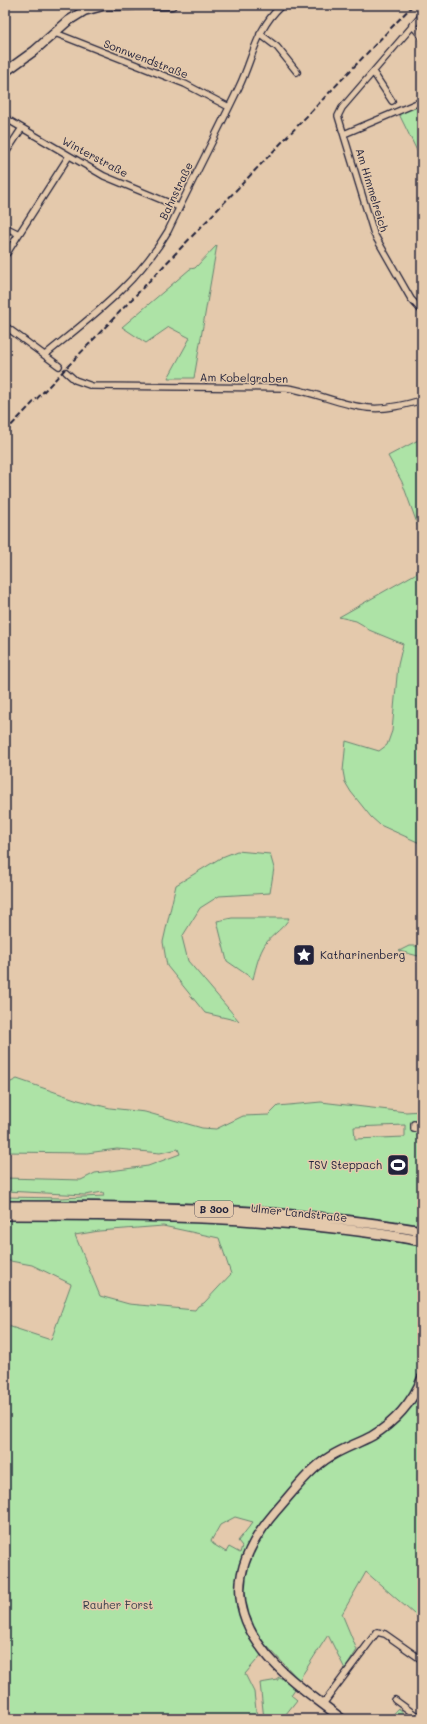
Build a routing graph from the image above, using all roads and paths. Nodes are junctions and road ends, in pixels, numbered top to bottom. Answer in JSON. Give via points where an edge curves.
{"nodes":[{"id":1,"x":172,"y":5,"type":"edge"},
{"id":2,"x":282,"y":5,"type":"edge"},
{"id":3,"x":422,"y":15,"type":"edge"},
{"id":4,"x":412,"y":25,"type":"junction"},
{"id":5,"x":55,"y":33,"type":"junction"},
{"id":6,"x":260,"y":34,"type":"junction"},
{"id":7,"x":422,"y":37,"type":"edge"},
{"id":8,"x":5,"y":72,"type":"edge"},
{"id":9,"x":297,"y":72,"type":"dead end"},
{"id":10,"x":373,"y":72,"type":"junction"},
{"id":11,"x":392,"y":101,"type":"dead end"},
{"id":12,"x":422,"y":101,"type":"edge"},
{"id":13,"x":229,"y":108,"type":"junction"},
{"id":14,"x":5,"y":118,"type":"edge"},
{"id":15,"x":22,"y":128,"type":"junction"},
{"id":16,"x":344,"y":134,"type":"junction"},
{"id":17,"x":5,"y":154,"type":"edge"},
{"id":18,"x":69,"y":156,"type":"junction"},
{"id":19,"x":179,"y":207,"type":"junction"},
{"id":20,"x":5,"y":227,"type":"edge"},
{"id":21,"x":19,"y":234,"type":"junction"},
{"id":22,"x":7,"y":253,"type":"dead end"},
{"id":23,"x":422,"y":311,"type":"edge"},
{"id":24,"x":5,"y":326,"type":"edge"},
{"id":25,"x":45,"y":355,"type":"junction"},
{"id":26,"x":59,"y":366,"type":"dead end"},
{"id":27,"x":66,"y":372,"type":"dead end"},
{"id":28,"x":422,"y":400,"type":"edge"},
{"id":29,"x":414,"y":1124,"type":"dead end"},
{"id":30,"x":422,"y":1128,"type":"edge"},
{"id":31,"x":5,"y":1206,"type":"edge"},
{"id":32,"x":5,"y":1215,"type":"edge"},
{"id":33,"x":422,"y":1231,"type":"edge"},
{"id":34,"x":422,"y":1242,"type":"edge"},
{"id":35,"x":422,"y":1378,"type":"edge"},
{"id":36,"x":422,"y":1660,"type":"edge"},
{"id":37,"x":395,"y":1700,"type":"dead end"},
{"id":38,"x":324,"y":1704,"type":"junction"},
{"id":39,"x":342,"y":1719,"type":"edge"},
{"id":40,"x":421,"y":1719,"type":"edge"}],
"edges":[{"from":1,"to":5,"type":"street","via":[[96,7],[72,18]]},
{"from":2,"to":6,"type":"street","name":"Bahnstraße","via":[[268,20]]},
{"from":3,"to":4,"type":"street","name":"Am Himmelreich"},
{"from":4,"to":7,"type":"street"},
{"from":4,"to":10,"type":"street","name":"Am Himmelreich"},
{"from":5,"to":8,"type":"street"},
{"from":5,"to":13,"type":"street","name":"Sonnwendstraße","via":[[185,84]]},
{"from":6,"to":9,"type":"street","via":[[277,46]]},
{"from":6,"to":13,"type":"street","name":"Bahnstraße"},
{"from":10,"to":11,"type":"street"},
{"from":10,"to":16,"type":"street","name":"Am Himmelreich","via":[[340,111],[338,118]]},
{"from":12,"to":16,"type":"street"},
{"from":13,"to":19,"type":"street","name":"Bahnstraße"},
{"from":14,"to":15,"type":"street","name":"Winterstraße"},
{"from":15,"to":17,"type":"street"},
{"from":15,"to":18,"type":"street","name":"Winterstraße"},
{"from":16,"to":23,"type":"street","name":"Am Himmelreich","via":[[374,234],[411,299]]},
{"from":18,"to":19,"type":"street","name":"Winterstraße","via":[[108,178]]},
{"from":18,"to":21,"type":"street"},
{"from":19,"to":25,"type":"street","name":"Bahnstraße","via":[[159,246],[131,282]]},
{"from":20,"to":21,"type":"street"},
{"from":21,"to":22,"type":"street"},
{"from":24,"to":25,"type":"street"},
{"from":25,"to":26,"type":"street"},
{"from":27,"to":28,"type":"street","name":"Am Kobelgraben","via":[[75,380],[92,386],[287,388],[375,408],[393,407]]},
{"from":29,"to":30,"type":"street","via":[[414,1129]]},
{"from":31,"to":33,"type":"main road","name":"Ulmer Landstraße","number":"B 300","via":[[238,1210],[336,1219]]},
{"from":32,"to":34,"type":"main road","name":"Ulmer Landstraße","number":"B 300","via":[[150,1215],[237,1219],[321,1227]]},
{"from":35,"to":38,"type":"street","via":[[412,1399],[397,1417],[371,1436],[321,1462],[266,1523],[255,1538],[243,1565],[241,1601],[250,1628],[269,1657]]},
{"from":36,"to":38,"type":"street","via":[[385,1634],[377,1632]]},
{"from":37,"to":40,"type":"street"},
{"from":38,"to":39,"type":"street"}]}
